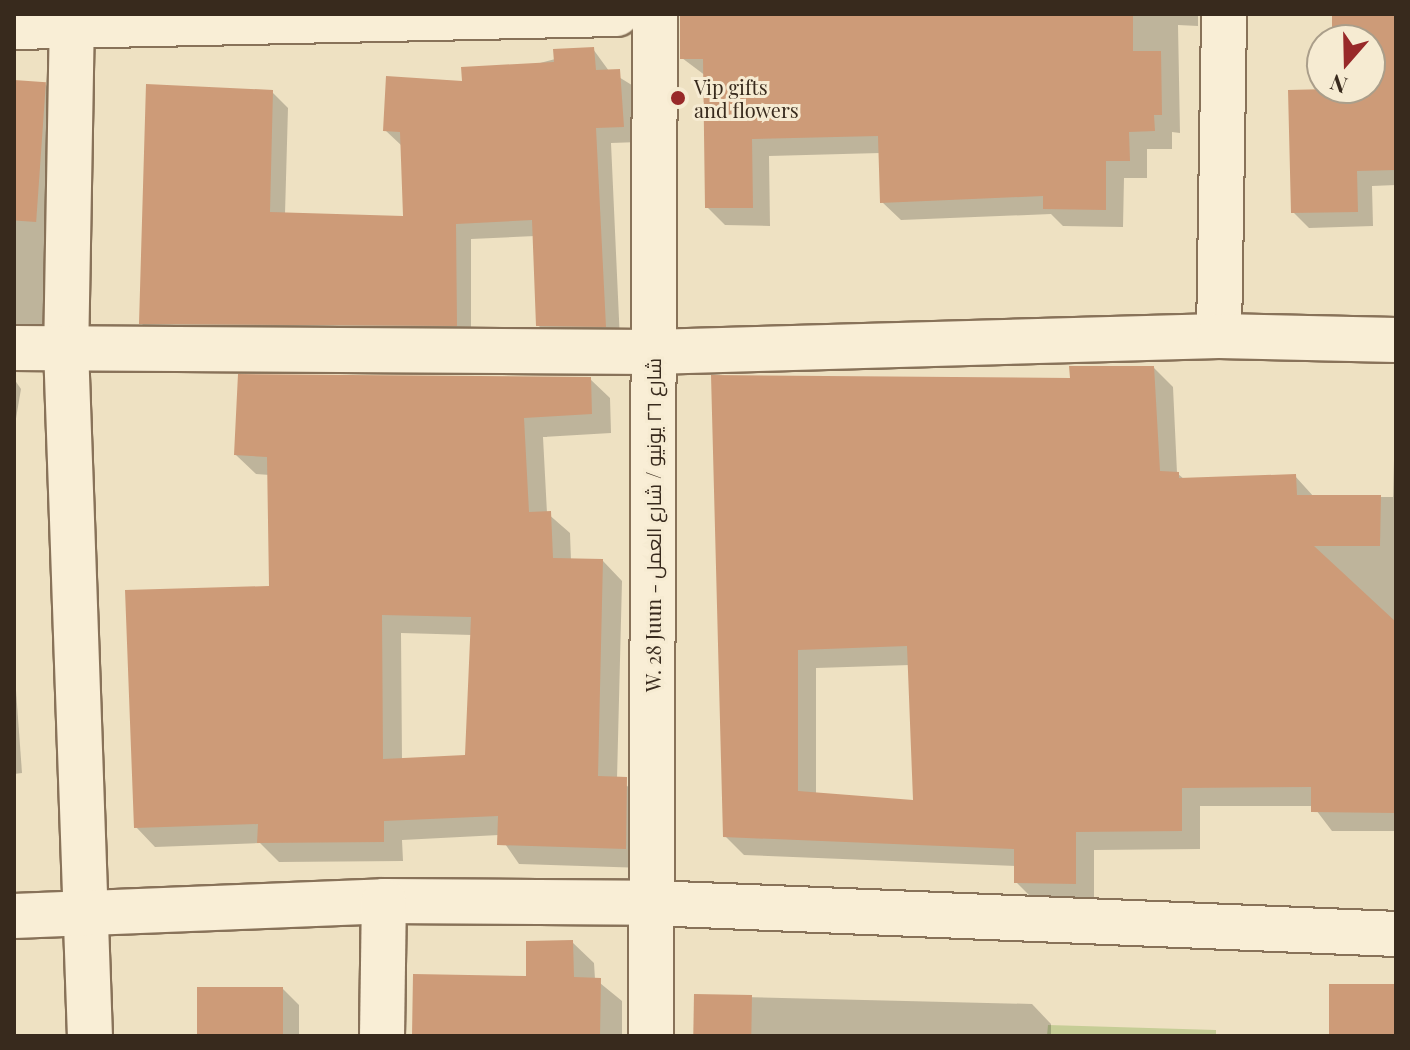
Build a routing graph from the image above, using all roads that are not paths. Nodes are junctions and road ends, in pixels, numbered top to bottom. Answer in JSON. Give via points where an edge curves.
{"nodes":[{"id":1,"x":617,"y":14,"type":"edge"},
{"id":2,"x":655,"y":14,"type":"edge"},
{"id":3,"x":1224,"y":14,"type":"edge"},
{"id":4,"x":381,"y":18,"type":"edge"},
{"id":5,"x":72,"y":20,"type":"edge"},
{"id":6,"x":14,"y":27,"type":"edge"},
{"id":7,"x":1219,"y":336,"type":"junction"},
{"id":8,"x":1396,"y":340,"type":"edge"},
{"id":9,"x":66,"y":347,"type":"junction"},
{"id":10,"x":14,"y":348,"type":"edge"},
{"id":11,"x":652,"y":352,"type":"junction"},
{"id":12,"x":384,"y":901,"type":"junction"},
{"id":13,"x":651,"y":903,"type":"junction"},
{"id":14,"x":88,"y":914,"type":"junction"},
{"id":15,"x":14,"y":916,"type":"edge"},
{"id":16,"x":1396,"y":934,"type":"edge"},
{"id":17,"x":90,"y":1036,"type":"edge"},
{"id":18,"x":382,"y":1036,"type":"edge"},
{"id":19,"x":651,"y":1036,"type":"edge"}],
"edges":[{"from":1,"to":4,"type":"street"},
{"from":2,"to":11,"type":"street","name":"W. 28 Juun - شارع ٢٦ يونيو / شارع العمل"},
{"from":3,"to":7,"type":"street"},
{"from":4,"to":5,"type":"street"},
{"from":5,"to":6,"type":"street"},
{"from":5,"to":9,"type":"street"},
{"from":7,"to":8,"type":"street"},
{"from":7,"to":11,"type":"street"},
{"from":9,"to":10,"type":"street"},
{"from":9,"to":11,"type":"street"},
{"from":9,"to":14,"type":"street"},
{"from":11,"to":13,"type":"street","name":"W. 28 Juun - شارع ٢٦ يونيو / شارع العمل"},
{"from":12,"to":13,"type":"street"},
{"from":12,"to":14,"type":"street"},
{"from":12,"to":18,"type":"street"},
{"from":13,"to":16,"type":"street"},
{"from":13,"to":19,"type":"street","name":"W. 28 Juun - شارع ٢٦ يونيو / شارع العمل"},
{"from":14,"to":15,"type":"street"},
{"from":14,"to":17,"type":"street"}]}
